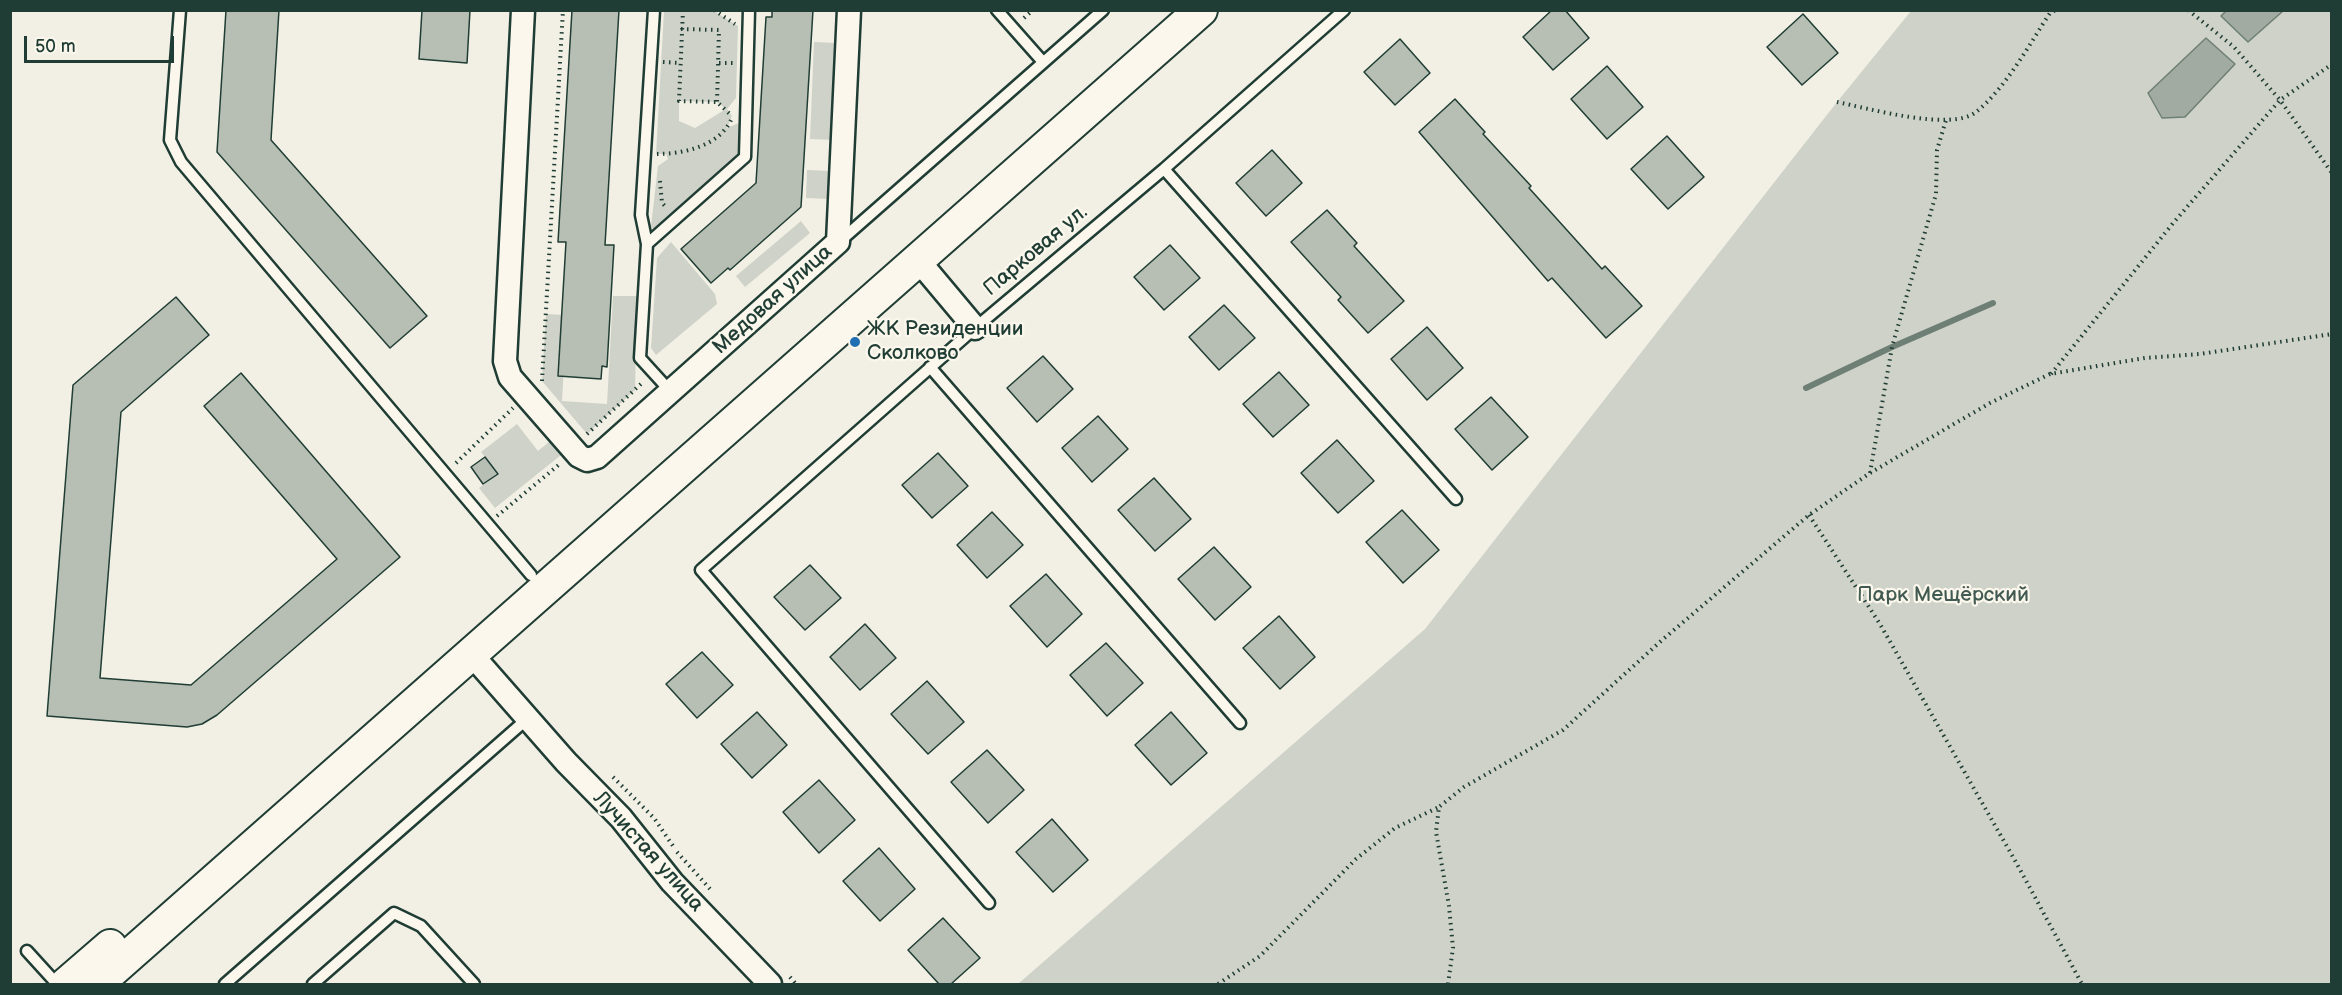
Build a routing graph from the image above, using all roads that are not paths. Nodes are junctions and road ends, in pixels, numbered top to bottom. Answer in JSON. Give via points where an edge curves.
{"nodes":[{"id":1,"x":180,"y":10,"type":"edge"},
{"id":2,"x":523,"y":10,"type":"edge"},
{"id":3,"x":654,"y":10,"type":"edge"},
{"id":4,"x":749,"y":10,"type":"edge"},
{"id":5,"x":849,"y":10,"type":"edge"},
{"id":6,"x":997,"y":10,"type":"edge"},
{"id":7,"x":1103,"y":10,"type":"edge"},
{"id":8,"x":1170,"y":10,"type":"edge"},
{"id":9,"x":1201,"y":10,"type":"edge"},
{"id":10,"x":1344,"y":10,"type":"edge"},
{"id":11,"x":1043,"y":62,"type":"junction"},
{"id":12,"x":1164,"y":169,"type":"junction"},
{"id":13,"x":838,"y":242,"type":"junction"},
{"id":14,"x":647,"y":244,"type":"junction"},
{"id":15,"x":918,"y":260,"type":"junction"},
{"id":16,"x":975,"y":328,"type":"junction"},
{"id":17,"x":930,"y":367,"type":"junction"},
{"id":18,"x":671,"y":392,"type":"junction"},
{"id":19,"x":1456,"y":499,"type":"dead end"},
{"id":20,"x":531,"y":575,"type":"junction"},
{"id":21,"x":471,"y":655,"type":"junction"},
{"id":22,"x":527,"y":719,"type":"junction"},
{"id":23,"x":1240,"y":723,"type":"dead end"},
{"id":24,"x":989,"y":903,"type":"dead end"},
{"id":25,"x":27,"y":951,"type":"dead end"},
{"id":26,"x":776,"y":977,"type":"edge"},
{"id":27,"x":57,"y":984,"type":"edge"},
{"id":28,"x":66,"y":984,"type":"edge"},
{"id":29,"x":97,"y":984,"type":"edge"},
{"id":30,"x":225,"y":984,"type":"edge"},
{"id":31,"x":313,"y":984,"type":"edge"},
{"id":32,"x":474,"y":984,"type":"edge"}],
"edges":[{"from":1,"to":20,"type":"lane","via":[[170,140],[181,162]]},
{"from":2,"to":18,"type":"street","name":"Медовая улица","via":[[505,361],[510,377],[581,455],[597,457]]},
{"from":3,"to":14,"type":"lane","via":[[641,215]]},
{"from":4,"to":14,"type":"lane","via":[[745,157]]},
{"from":5,"to":13,"type":"street","name":"Медовая улица"},
{"from":6,"to":11,"type":"lane"},
{"from":7,"to":11,"type":"lane"},
{"from":8,"to":20,"type":"street"},
{"from":9,"to":15,"type":"street"},
{"from":10,"to":12,"type":"lane","name":"Парковая ул."},
{"from":11,"to":13,"type":"lane"},
{"from":12,"to":16,"type":"lane","name":"Парковая ул."},
{"from":12,"to":19,"type":"lane"},
{"from":13,"to":18,"type":"street","name":"Медовая улица"},
{"from":14,"to":18,"type":"lane","via":[[640,358]]},
{"from":15,"to":16,"type":"street"},
{"from":15,"to":21,"type":"street"},
{"from":16,"to":17,"type":"lane","name":"Парковая ул."},
{"from":17,"to":23,"type":"lane"},
{"from":17,"to":24,"type":"lane","name":"Парковая ул.","via":[[701,570]]},
{"from":20,"to":28,"type":"street"},
{"from":21,"to":22,"type":"street","name":"Лучистая улица"},
{"from":21,"to":29,"type":"street"},
{"from":22,"to":26,"type":"street","name":"Лучистая улица","via":[[621,818],[672,882]]},
{"from":22,"to":30,"type":"lane"},
{"from":25,"to":27,"type":"lane"},
{"from":31,"to":32,"type":"lane","via":[[394,913],[421,926]]}]}
